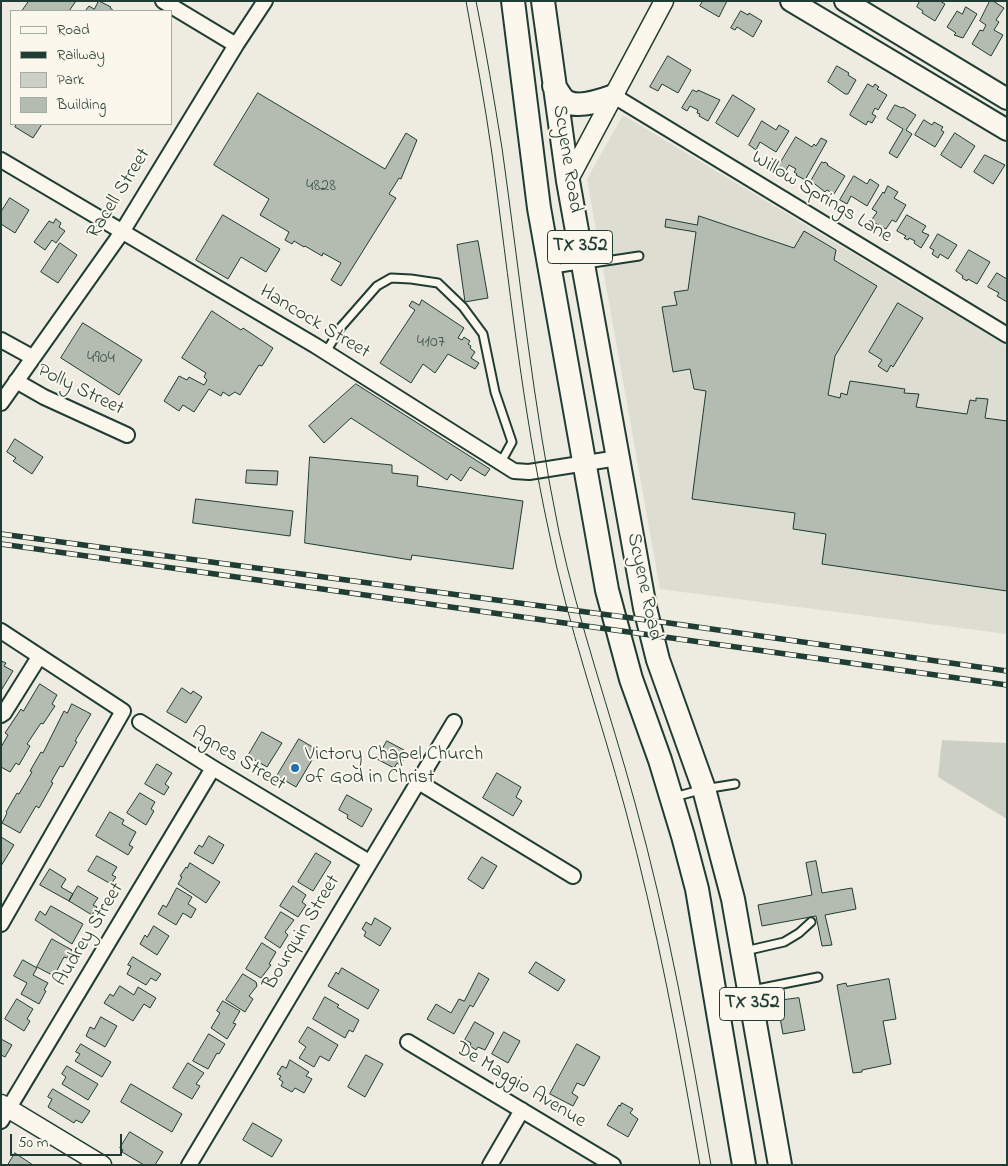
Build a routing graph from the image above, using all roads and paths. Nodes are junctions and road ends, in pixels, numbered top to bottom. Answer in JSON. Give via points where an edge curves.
{"nodes":[{"id":1,"x":163,"y":1,"type":"edge"},
{"id":2,"x":265,"y":1,"type":"edge"},
{"id":3,"x":543,"y":1,"type":"edge"},
{"id":4,"x":664,"y":1,"type":"edge"},
{"id":5,"x":791,"y":1,"type":"edge"},
{"id":6,"x":845,"y":1,"type":"edge"},
{"id":7,"x":511,"y":5,"type":"edge"},
{"id":8,"x":236,"y":45,"type":"junction"},
{"id":9,"x":554,"y":86,"type":"junction"},
{"id":10,"x":614,"y":96,"type":"junction"},
{"id":11,"x":1007,"y":99,"type":"edge"},
{"id":12,"x":1007,"y":130,"type":"edge"},
{"id":13,"x":1,"y":160,"type":"edge"},
{"id":14,"x":568,"y":181,"type":"junction"},
{"id":15,"x":122,"y":232,"type":"junction"},
{"id":16,"x":639,"y":256,"type":"dead end"},
{"id":17,"x":583,"y":265,"type":"junction"},
{"id":18,"x":550,"y":270,"type":"junction"},
{"id":19,"x":1007,"y":335,"type":"edge"},
{"id":20,"x":1,"y":340,"type":"edge"},
{"id":21,"x":326,"y":352,"type":"junction"},
{"id":22,"x":32,"y":357,"type":"junction"},
{"id":23,"x":16,"y":381,"type":"junction"},
{"id":24,"x":1,"y":403,"type":"edge"},
{"id":25,"x":127,"y":436,"type":"dead end"},
{"id":26,"x":618,"y":458,"type":"junction"},
{"id":27,"x":501,"y":462,"type":"junction"},
{"id":28,"x":584,"y":464,"type":"junction"},
{"id":29,"x":1,"y":631,"type":"edge"},
{"id":30,"x":39,"y":656,"type":"junction"},
{"id":31,"x":1,"y":715,"type":"edge"},
{"id":32,"x":140,"y":722,"type":"dead end"},
{"id":33,"x":454,"y":722,"type":"dead end"},
{"id":34,"x":213,"y":768,"type":"junction"},
{"id":35,"x":417,"y":781,"type":"junction"},
{"id":36,"x":736,"y":784,"type":"dead end"},
{"id":37,"x":704,"y":789,"type":"junction"},
{"id":38,"x":671,"y":797,"type":"junction"},
{"id":39,"x":369,"y":862,"type":"junction"},
{"id":40,"x":573,"y":876,"type":"dead end"},
{"id":41,"x":811,"y":922,"type":"dead end"},
{"id":42,"x":1,"y":924,"type":"edge"},
{"id":43,"x":746,"y":971,"type":"junction"},
{"id":44,"x":712,"y":977,"type":"junction"},
{"id":45,"x":818,"y":977,"type":"dead end"},
{"id":46,"x":408,"y":1042,"type":"dead end"},
{"id":47,"x":522,"y":1110,"type":"junction"},
{"id":48,"x":4,"y":1111,"type":"edge"},
{"id":49,"x":102,"y":1165,"type":"edge"},
{"id":50,"x":189,"y":1165,"type":"edge"},
{"id":51,"x":490,"y":1165,"type":"edge"},
{"id":52,"x":613,"y":1165,"type":"edge"},
{"id":53,"x":744,"y":1165,"type":"edge"},
{"id":54,"x":780,"y":1165,"type":"edge"}],
"edges":[{"from":1,"to":8,"type":"street"},
{"from":2,"to":8,"type":"street","name":"Racell Street"},
{"from":3,"to":9,"type":"main road","name":"Scyene Road","number":"TX 352"},
{"from":4,"to":10,"type":"street"},
{"from":5,"to":12,"type":"main road"},
{"from":6,"to":11,"type":"main road"},
{"from":7,"to":18,"type":"main road","name":"Scyene Road","number":"TX 352"},
{"from":8,"to":15,"type":"street","name":"Racell Street"},
{"from":9,"to":10,"type":"main road","via":[[569,103],[588,103]]},
{"from":9,"to":14,"type":"main road","name":"Scyene Road","number":"TX 352"},
{"from":10,"to":14,"type":"street"},
{"from":10,"to":19,"type":"street","name":"Willow Springs Lane"},
{"from":13,"to":15,"type":"street","name":"Hancock Street"},
{"from":14,"to":17,"type":"main road","name":"Scyene Road","number":"TX 352"},
{"from":15,"to":21,"type":"street","name":"Hancock Street"},
{"from":15,"to":22,"type":"street","name":"Racell Street"},
{"from":16,"to":17,"type":"lane"},
{"from":17,"to":18,"type":"lane"},
{"from":17,"to":26,"type":"main road","name":"Scyene Road","number":"TX 352"},
{"from":18,"to":28,"type":"main road","name":"Scyene Road","number":"TX 352"},
{"from":20,"to":22,"type":"street","name":"Polly Street"},
{"from":21,"to":27,"type":"street","name":"Hancock Street"},
{"from":21,"to":27,"type":"lane","via":[[341,327],[376,286],[391,278],[438,283],[463,306],[483,334],[495,392],[512,442]]},
{"from":22,"to":23,"type":"street","name":"Racell Street"},
{"from":23,"to":24,"type":"street","name":"Racell Street"},
{"from":23,"to":25,"type":"street","name":"Polly Street"},
{"from":26,"to":28,"type":"street","name":"Hancock Street"},
{"from":26,"to":37,"type":"main road","name":"Scyene Road","number":"TX 352","via":[[645,608],[658,660]]},
{"from":27,"to":28,"type":"street","name":"Hancock Street","via":[[514,471],[529,472]]},
{"from":28,"to":38,"type":"main road","name":"Scyene Road","number":"TX 352","via":[[607,590],[631,678]]},
{"from":29,"to":30,"type":"street"},
{"from":30,"to":31,"type":"street"},
{"from":30,"to":42,"type":"street","via":[[123,711]]},
{"from":32,"to":34,"type":"street","name":"Agnes Street"},
{"from":33,"to":35,"type":"street","name":"Bourquin Street"},
{"from":34,"to":39,"type":"street","name":"Agnes Street"},
{"from":34,"to":48,"type":"street","name":"Audrey Street"},
{"from":35,"to":39,"type":"street","name":"Bourquin Street"},
{"from":35,"to":40,"type":"street"},
{"from":36,"to":37,"type":"lane"},
{"from":37,"to":38,"type":"lane"},
{"from":37,"to":43,"type":"main road","name":"Scyene Road","number":"TX 352","via":[[733,899]]},
{"from":38,"to":44,"type":"main road","name":"Scyene Road","number":"TX 352","via":[[697,888]]},
{"from":39,"to":50,"type":"street","name":"Bourquin Street"},
{"from":41,"to":43,"type":"lane"},
{"from":43,"to":44,"type":"main road"},
{"from":43,"to":45,"type":"lane"},
{"from":43,"to":54,"type":"main road","name":"Scyene Road","number":"TX 352"},
{"from":44,"to":53,"type":"main road","name":"Scyene Road","number":"TX 352"},
{"from":46,"to":47,"type":"street","name":"De Maggio Avenue"},
{"from":47,"to":51,"type":"street"},
{"from":47,"to":52,"type":"street","name":"De Maggio Avenue"},
{"from":48,"to":49,"type":"street"}]}
